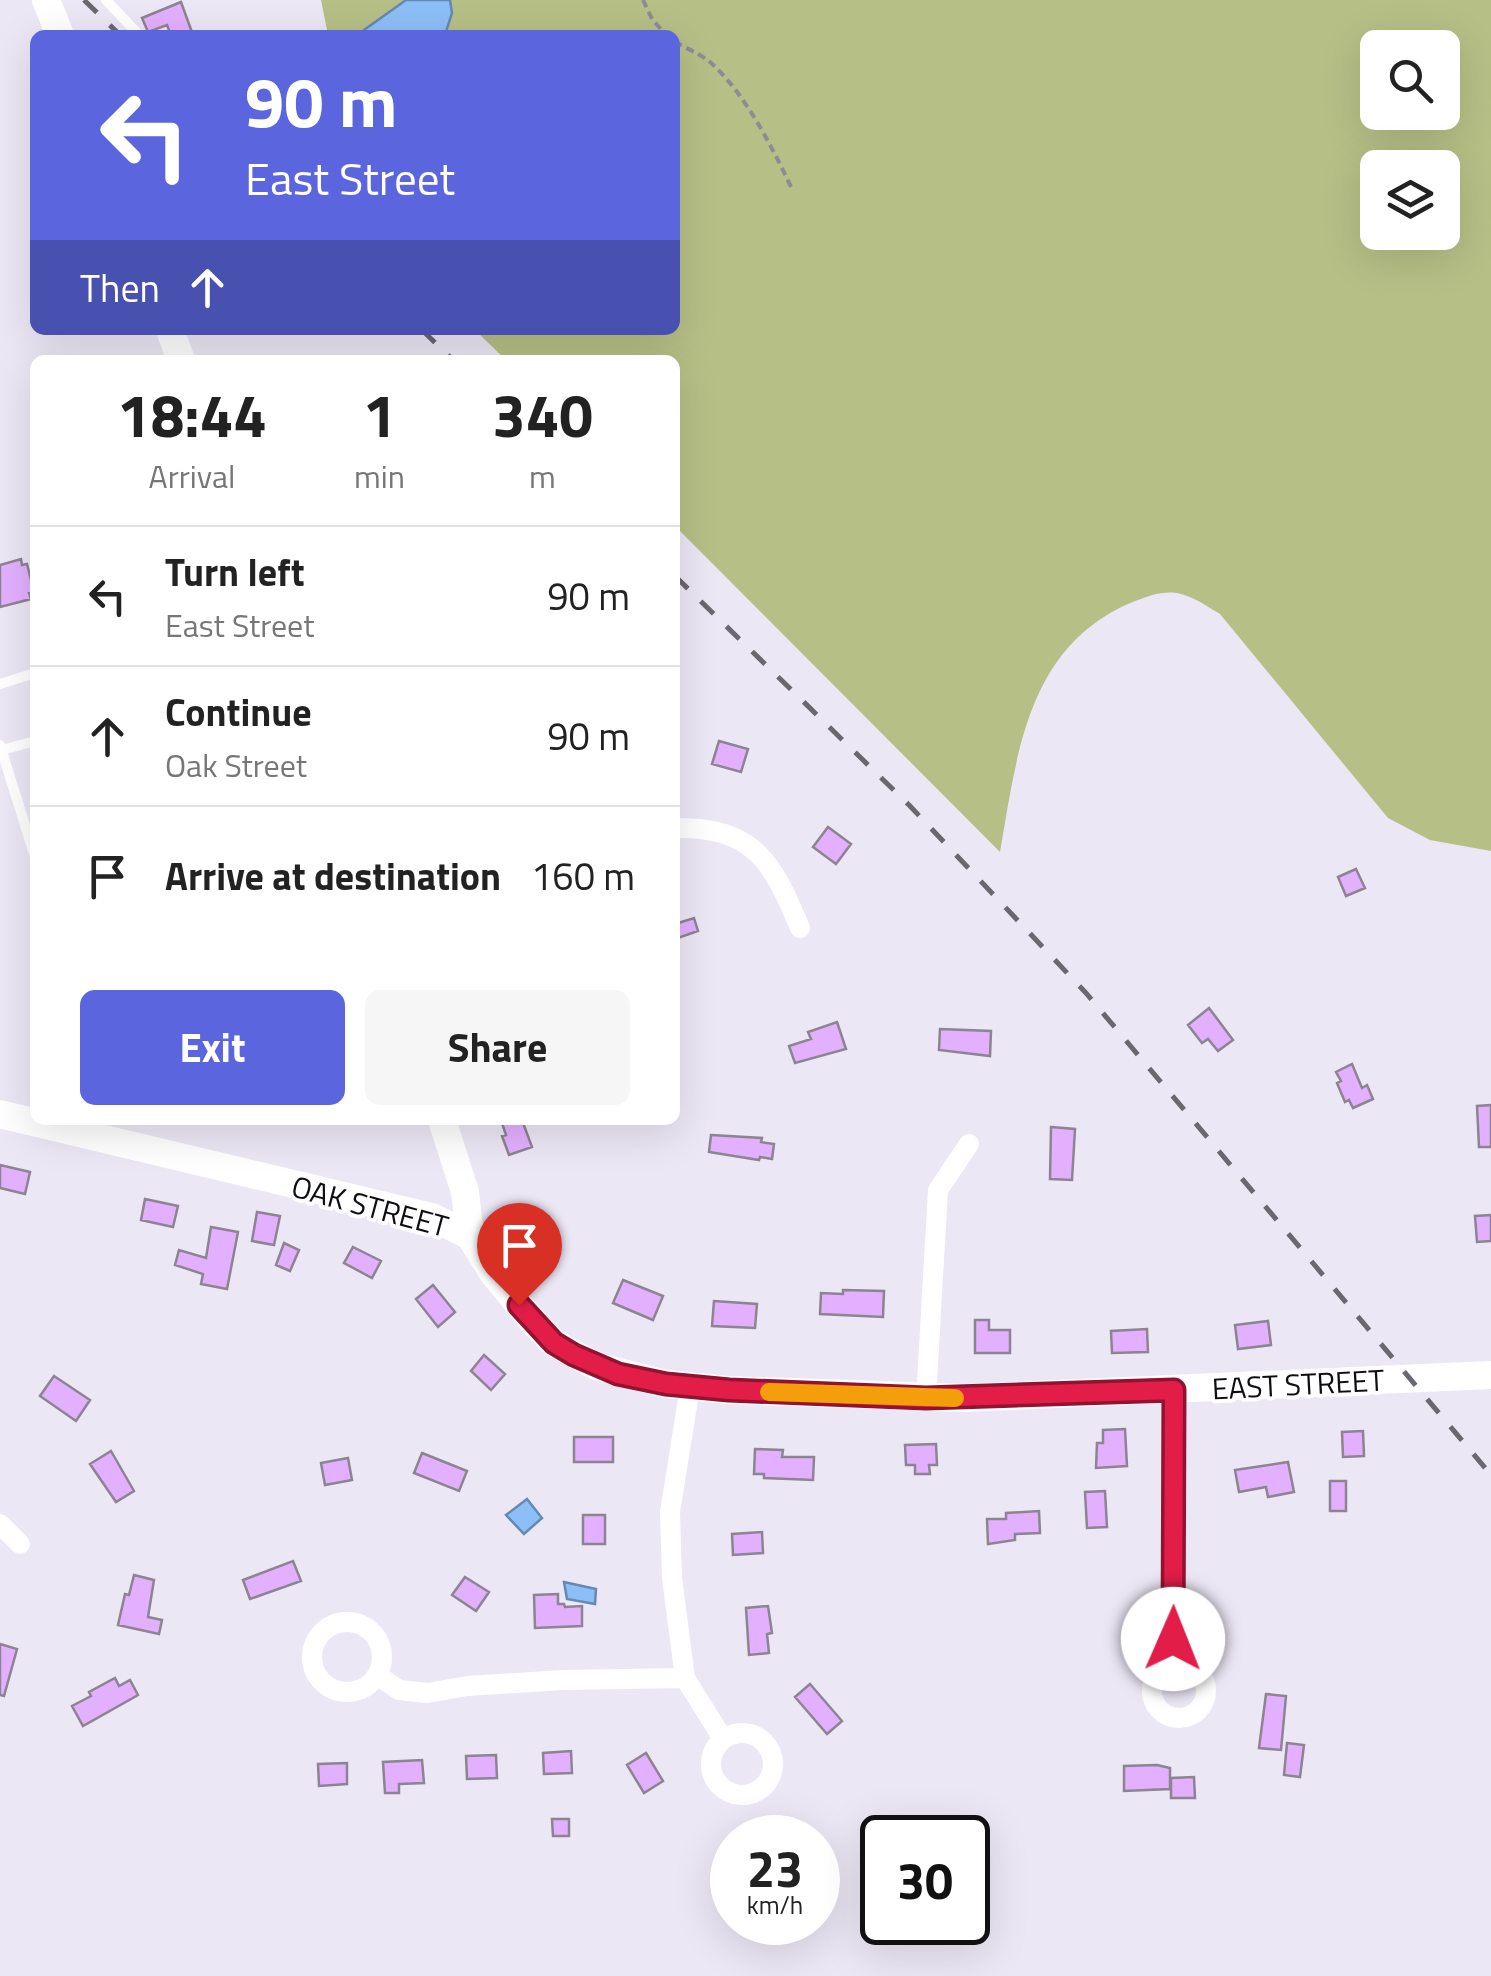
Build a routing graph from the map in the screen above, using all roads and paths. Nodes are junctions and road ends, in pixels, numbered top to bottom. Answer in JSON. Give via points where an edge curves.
{"nodes":[{"id":1,"x":46,"y":0,"type":"edge"},
{"id":2,"x":106,"y":0,"type":"edge"},
{"id":3,"x":642,"y":0,"type":"edge"},
{"id":4,"x":58,"y":30,"type":"edge"},
{"id":5,"x":134,"y":30,"type":"edge"},
{"id":6,"x":661,"y":30,"type":"edge"},
{"id":7,"x":680,"y":45,"type":"edge"},
{"id":8,"x":793,"y":191,"type":"dead end"},
{"id":9,"x":30,"y":675,"type":"edge"},
{"id":10,"x":0,"y":684,"type":"edge"},
{"id":11,"x":30,"y":742,"type":"edge"},
{"id":12,"x":1,"y":748,"type":"edge"},
{"id":13,"x":680,"y":828,"type":"edge"},
{"id":14,"x":30,"y":837,"type":"edge"},
{"id":15,"x":800,"y":928,"type":"dead end"},
{"id":16,"x":0,"y":1114,"type":"edge"},
{"id":17,"x":30,"y":1121,"type":"edge"},
{"id":18,"x":46,"y":1125,"type":"edge"},
{"id":19,"x":444,"y":1125,"type":"edge"},
{"id":20,"x":969,"y":1144,"type":"dead end"},
{"id":21,"x":470,"y":1236,"type":"junction"},
{"id":22,"x":1491,"y":1375,"type":"edge"},
{"id":23,"x":690,"y":1386,"type":"junction"},
{"id":24,"x":1174,"y":1390,"type":"junction"},
{"id":25,"x":926,"y":1398,"type":"junction"},
{"id":26,"x":0,"y":1524,"type":"edge"},
{"id":27,"x":20,"y":1544,"type":"dead end"},
{"id":28,"x":1172,"y":1663,"type":"dead end"},
{"id":29,"x":377,"y":1674,"type":"dead end"},
{"id":30,"x":685,"y":1678,"type":"junction"},
{"id":31,"x":723,"y":1739,"type":"dead end"}],
"edges":[{"from":1,"to":4,"type":"main road"},
{"from":2,"to":5,"type":"lane"},
{"from":3,"to":6,"type":"path"},
{"from":7,"to":8,"type":"path","via":[[709,61],[726,81],[762,128]]},
{"from":9,"to":10,"type":"lane"},
{"from":11,"to":12,"type":"lane"},
{"from":12,"to":14,"type":"lane"},
{"from":13,"to":15,"type":"street","via":[[711,828],[746,843],[778,876]]},
{"from":16,"to":17,"type":"main road","name":"OAK STREET"},
{"from":18,"to":21,"type":"main road","name":"OAK STREET","via":[[432,1217]]},
{"from":19,"to":21,"type":"main road","via":[[465,1192]]},
{"from":20,"to":25,"type":"street","via":[[938,1190]]},
{"from":21,"to":23,"type":"main road","name":"OAK STREET","via":[[554,1343],[618,1374]]},
{"from":22,"to":24,"type":"main road","name":"EAST STREET"},
{"from":23,"to":25,"type":"main road","name":"OAK STREET"},
{"from":23,"to":30,"type":"street","via":[[669,1534]]},
{"from":24,"to":25,"type":"main road","name":"EAST STREET"},
{"from":24,"to":28,"type":"street"},
{"from":26,"to":27,"type":"street"},
{"from":29,"to":30,"type":"street","via":[[399,1690],[428,1693],[563,1680]]},
{"from":30,"to":31,"type":"street"}]}
